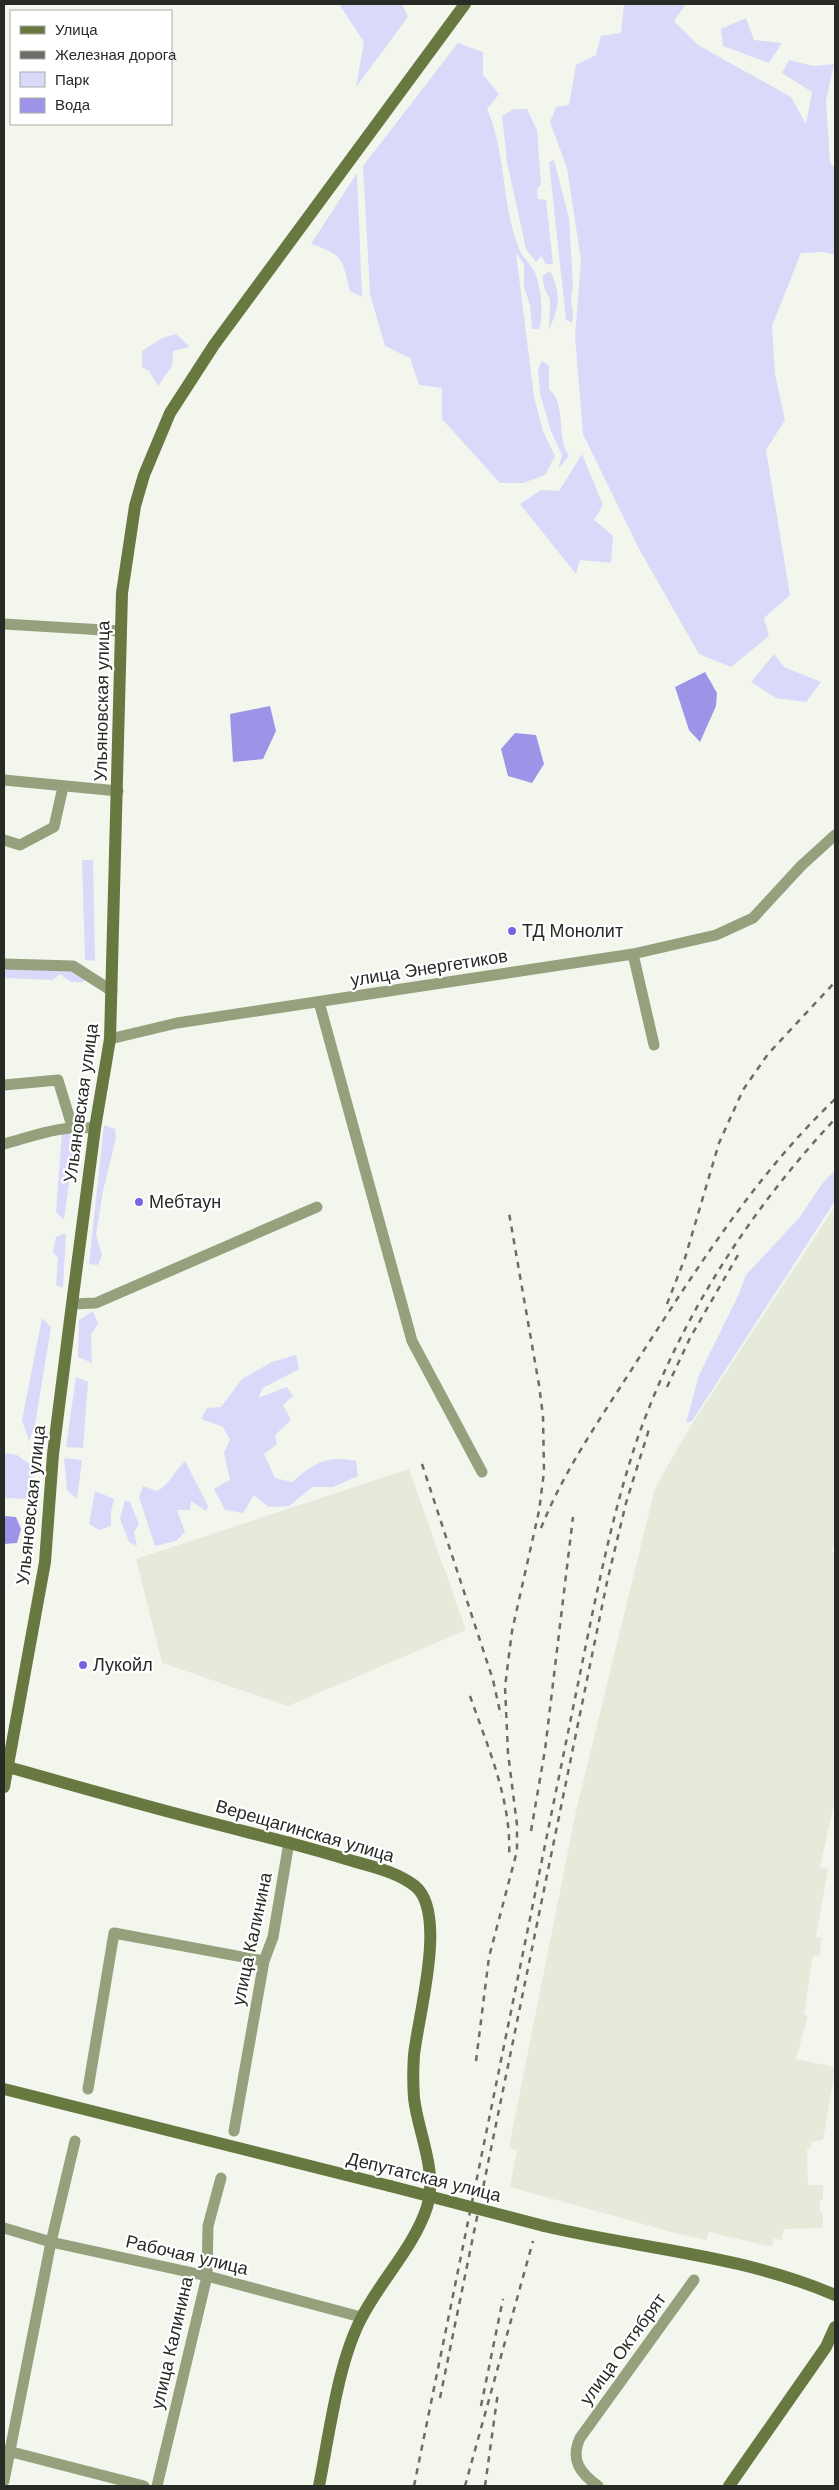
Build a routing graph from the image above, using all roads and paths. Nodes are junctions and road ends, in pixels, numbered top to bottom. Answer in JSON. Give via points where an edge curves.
{"nodes":[{"id":1,"x":465,"y":4,"type":"edge"},
{"id":2,"x":4,"y":624,"type":"edge"},
{"id":3,"x":120,"y":631,"type":"junction"},
{"id":4,"x":4,"y":780,"type":"edge"},
{"id":5,"x":63,"y":787,"type":"junction"},
{"id":6,"x":118,"y":791,"type":"junction"},
{"id":7,"x":835,"y":835,"type":"edge"},
{"id":8,"x":4,"y":840,"type":"edge"},
{"id":9,"x":633,"y":954,"type":"junction"},
{"id":10,"x":4,"y":964,"type":"edge"},
{"id":11,"x":112,"y":991,"type":"junction"},
{"id":12,"x":319,"y":1002,"type":"junction"},
{"id":13,"x":110,"y":1039,"type":"junction"},
{"id":14,"x":654,"y":1045,"type":"dead end"},
{"id":15,"x":4,"y":1085,"type":"edge"},
{"id":16,"x":72,"y":1126,"type":"junction"},
{"id":17,"x":94,"y":1128,"type":"junction"},
{"id":18,"x":4,"y":1144,"type":"edge"},
{"id":19,"x":316,"y":1207,"type":"dead end"},
{"id":20,"x":72,"y":1304,"type":"junction"},
{"id":21,"x":482,"y":1472,"type":"dead end"},
{"id":22,"x":8,"y":1767,"type":"junction"},
{"id":23,"x":4,"y":1788,"type":"edge"},
{"id":24,"x":289,"y":1842,"type":"junction"},
{"id":25,"x":264,"y":1961,"type":"junction"},
{"id":26,"x":4,"y":2089,"type":"edge"},
{"id":27,"x":88,"y":2089,"type":"dead end"},
{"id":28,"x":234,"y":2131,"type":"dead end"},
{"id":29,"x":75,"y":2141,"type":"dead end"},
{"id":30,"x":221,"y":2178,"type":"dead end"},
{"id":31,"x":4,"y":2228,"type":"edge"},
{"id":32,"x":51,"y":2242,"type":"junction"},
{"id":33,"x":207,"y":2276,"type":"junction"},
{"id":34,"x":694,"y":2280,"type":"dead end"},
{"id":35,"x":835,"y":2295,"type":"edge"},
{"id":36,"x":361,"y":2317,"type":"junction"},
{"id":37,"x":835,"y":2327,"type":"edge"},
{"id":38,"x":7,"y":2451,"type":"edge"},
{"id":39,"x":4,"y":2481,"type":"edge"},
{"id":40,"x":144,"y":2486,"type":"edge"},
{"id":41,"x":157,"y":2486,"type":"edge"},
{"id":42,"x":319,"y":2486,"type":"edge"},
{"id":43,"x":598,"y":2486,"type":"edge"},
{"id":44,"x":729,"y":2486,"type":"edge"}],
"edges":[{"from":1,"to":3,"type":"main road","name":"Ульяновская улица","via":[[214,345],[170,413],[144,475],[129,532]]},
{"from":2,"to":3,"type":"street"},
{"from":3,"to":6,"type":"main road","name":"Ульяновская улица"},
{"from":4,"to":5,"type":"street"},
{"from":5,"to":6,"type":"street"},
{"from":5,"to":8,"type":"street","via":[[54,827],[20,845]]},
{"from":6,"to":11,"type":"main road","name":"Ульяновская улица"},
{"from":7,"to":9,"type":"street","name":"улица Энергетиков","via":[[753,918],[716,936]]},
{"from":9,"to":12,"type":"street","name":"улица Энергетиков"},
{"from":9,"to":14,"type":"street"},
{"from":10,"to":11,"type":"street","via":[[73,966]]},
{"from":11,"to":13,"type":"main road","name":"Ульяновская улица"},
{"from":12,"to":13,"type":"street","name":"улица Энергетиков","via":[[177,1023]]},
{"from":12,"to":21,"type":"street","via":[[412,1341]]},
{"from":13,"to":17,"type":"main road","name":"Ульяновская улица"},
{"from":15,"to":16,"type":"street","via":[[58,1080]]},
{"from":16,"to":17,"type":"street"},
{"from":16,"to":18,"type":"street"},
{"from":17,"to":20,"type":"main road","name":"Ульяновская улица"},
{"from":19,"to":20,"type":"street","via":[[96,1303]]},
{"from":20,"to":22,"type":"main road","name":"Ульяновская улица","via":[[53,1454],[45,1562]]},
{"from":22,"to":23,"type":"main road","name":"Ульяновская улица"},
{"from":22,"to":24,"type":"main road","name":"Верещагинская улица","via":[[144,1806]]},
{"from":24,"to":25,"type":"street","name":"улица Калинина","via":[[273,1937]]},
{"from":24,"to":36,"type":"main road","name":"Верещагинская улица","via":[[398,1876],[422,1892],[428,1908],[430,1947],[413,2080],[427,2160],[429,2194],[420,2222]]},
{"from":25,"to":27,"type":"street","via":[[114,1933]]},
{"from":25,"to":28,"type":"street","name":"улица Калинина"},
{"from":26,"to":35,"type":"main road","name":"Депутатская улица","bridge":true,"via":[[544,2226],[737,2263],[802,2280]]},
{"from":29,"to":32,"type":"street"},
{"from":30,"to":33,"type":"street","name":"улица Калинина","via":[[208,2226]]},
{"from":31,"to":32,"type":"street","name":"Рабочая улица"},
{"from":32,"to":33,"type":"street","name":"Рабочая улица"},
{"from":32,"to":38,"type":"street"},
{"from":33,"to":36,"type":"street","name":"Рабочая улица"},
{"from":33,"to":41,"type":"street","name":"улица Калинина"},
{"from":34,"to":43,"type":"street","name":"улица Октябрят","via":[[580,2438],[575,2453],[578,2466]]},
{"from":36,"to":42,"type":"main road","name":"Верещагинская улица","via":[[339,2389]]},
{"from":37,"to":44,"type":"main road","via":[[826,2347]]},
{"from":38,"to":39,"type":"street"},
{"from":38,"to":40,"type":"street"}]}
